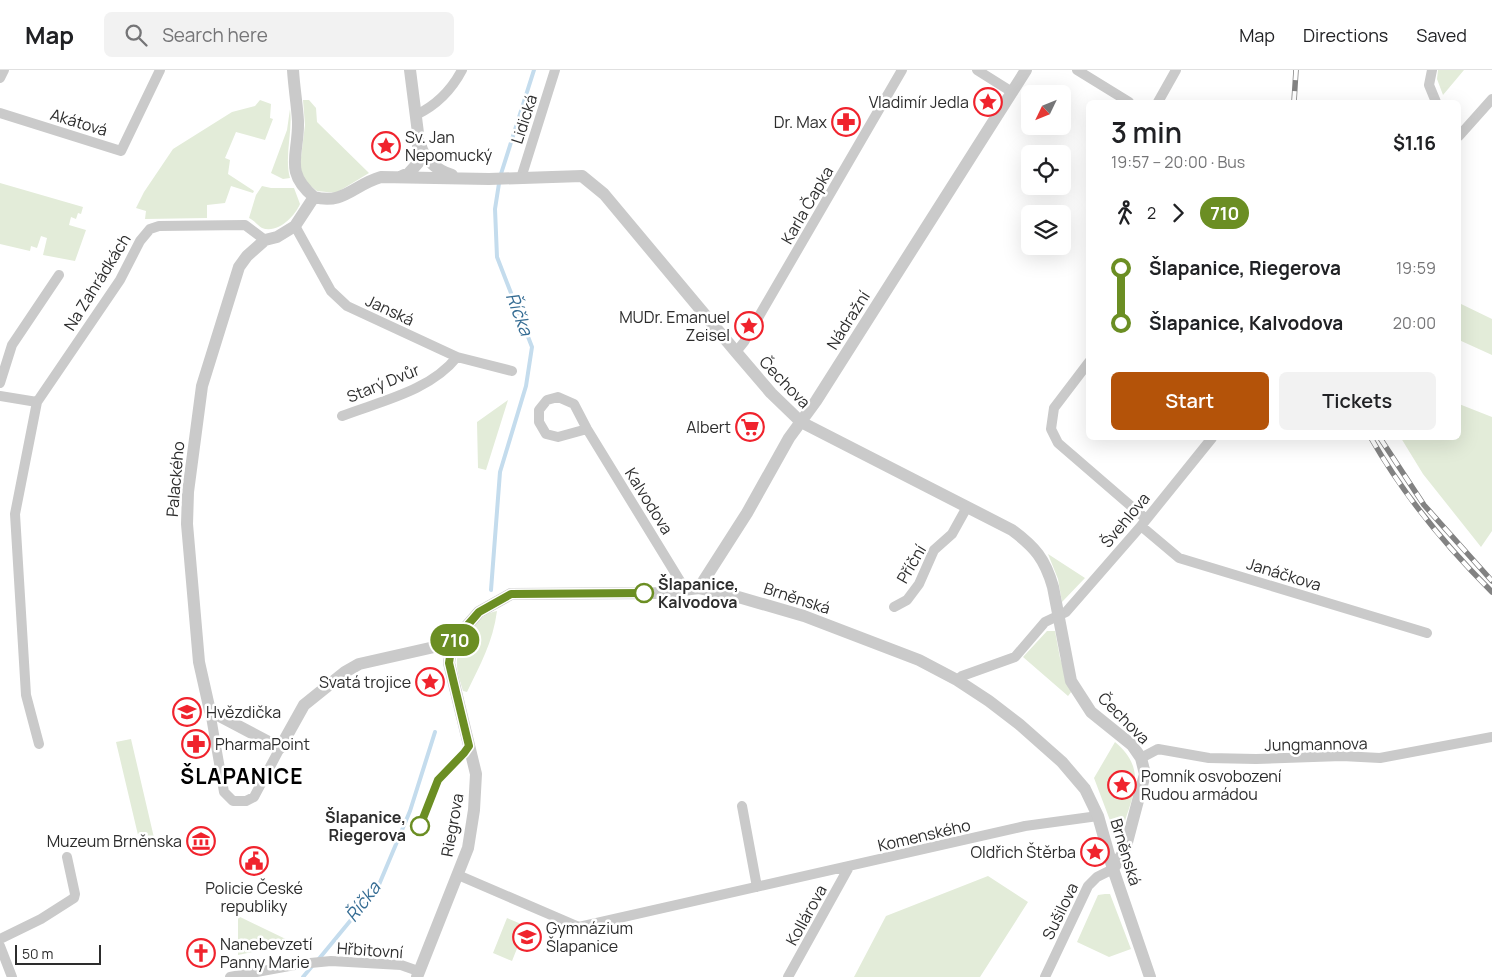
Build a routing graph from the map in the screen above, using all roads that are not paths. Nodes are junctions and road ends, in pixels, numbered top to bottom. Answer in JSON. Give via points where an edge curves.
{"nodes":[{"id":1,"x":4,"y":70,"type":"edge"},
{"id":2,"x":160,"y":70,"type":"edge"},
{"id":3,"x":293,"y":70,"type":"edge"},
{"id":4,"x":410,"y":70,"type":"edge"},
{"id":5,"x":462,"y":70,"type":"edge"},
{"id":6,"x":555,"y":70,"type":"edge"},
{"id":7,"x":902,"y":70,"type":"edge"},
{"id":8,"x":977,"y":70,"type":"edge"},
{"id":9,"x":1026,"y":70,"type":"edge"},
{"id":10,"x":1077,"y":70,"type":"edge"},
{"id":11,"x":1176,"y":70,"type":"edge"},
{"id":12,"x":1432,"y":70,"type":"edge"},
{"id":13,"x":0,"y":78,"type":"edge"},
{"id":14,"x":1012,"y":92,"type":"junction"},
{"id":15,"x":1492,"y":99,"type":"edge"},
{"id":16,"x":1126,"y":100,"type":"edge"},
{"id":17,"x":1159,"y":100,"type":"edge"},
{"id":18,"x":1435,"y":100,"type":"edge"},
{"id":19,"x":0,"y":113,"type":"edge"},
{"id":20,"x":416,"y":115,"type":"junction"},
{"id":21,"x":1461,"y":130,"type":"edge"},
{"id":22,"x":418,"y":133,"type":"junction"},
{"id":23,"x":402,"y":176,"type":"junction"},
{"id":24,"x":459,"y":178,"type":"junction"},
{"id":25,"x":516,"y":178,"type":"junction"},
{"id":26,"x":314,"y":197,"type":"junction"},
{"id":27,"x":295,"y":226,"type":"junction"},
{"id":28,"x":265,"y":240,"type":"junction"},
{"id":29,"x":58,"y":275,"type":"dead end"},
{"id":30,"x":736,"y":352,"type":"junction"},
{"id":31,"x":457,"y":357,"type":"junction"},
{"id":32,"x":1086,"y":366,"type":"edge"},
{"id":33,"x":512,"y":371,"type":"dead end"},
{"id":34,"x":0,"y":383,"type":"edge"},
{"id":35,"x":0,"y":396,"type":"edge"},
{"id":36,"x":37,"y":402,"type":"junction"},
{"id":37,"x":342,"y":416,"type":"dead end"},
{"id":38,"x":801,"y":422,"type":"junction"},
{"id":39,"x":587,"y":429,"type":"junction"},
{"id":40,"x":1210,"y":440,"type":"edge"},
{"id":41,"x":967,"y":507,"type":"junction"},
{"id":42,"x":1143,"y":522,"type":"junction"},
{"id":43,"x":699,"y":588,"type":"junction"},
{"id":44,"x":685,"y":589,"type":"junction"},
{"id":45,"x":894,"y":607,"type":"dead end"},
{"id":46,"x":1058,"y":618,"type":"junction"},
{"id":47,"x":1427,"y":633,"type":"dead end"},
{"id":48,"x":452,"y":643,"type":"junction"},
{"id":49,"x":957,"y":680,"type":"junction"},
{"id":50,"x":210,"y":712,"type":"junction"},
{"id":51,"x":1492,"y":737,"type":"edge"},
{"id":52,"x":39,"y":744,"type":"dead end"},
{"id":53,"x":280,"y":748,"type":"junction"},
{"id":54,"x":1142,"y":758,"type":"junction"},
{"id":55,"x":742,"y":806,"type":"dead end"},
{"id":56,"x":1098,"y":816,"type":"junction"},
{"id":57,"x":67,"y":857,"type":"dead end"},
{"id":58,"x":850,"y":867,"type":"junction"},
{"id":59,"x":1113,"y":869,"type":"junction"},
{"id":60,"x":458,"y":875,"type":"junction"},
{"id":61,"x":757,"y":887,"type":"junction"},
{"id":62,"x":0,"y":940,"type":"edge"},
{"id":63,"x":0,"y":946,"type":"edge"},
{"id":64,"x":418,"y":974,"type":"edge"},
{"id":65,"x":12,"y":977,"type":"edge"},
{"id":66,"x":230,"y":977,"type":"edge"},
{"id":67,"x":788,"y":977,"type":"edge"},
{"id":68,"x":1044,"y":977,"type":"edge"},
{"id":69,"x":1150,"y":977,"type":"edge"}],
"edges":[{"from":1,"to":13,"type":"street"},
{"from":2,"to":19,"type":"street","name":"Akátová","via":[[121,151]]},
{"from":3,"to":26,"type":"street","via":[[298,123],[294,159],[296,173],[301,186]]},
{"from":4,"to":20,"type":"street"},
{"from":5,"to":20,"type":"street","via":[[444,97]]},
{"from":6,"to":25,"type":"street","name":"Lidická"},
{"from":7,"to":30,"type":"street","name":"Karla Čapka"},
{"from":8,"to":14,"type":"street"},
{"from":9,"to":14,"type":"street","name":"Nádražní"},
{"from":10,"to":16,"type":"street"},
{"from":11,"to":17,"type":"street"},
{"from":12,"to":18,"type":"street","via":[[1429,85]]},
{"from":14,"to":38,"type":"street","name":"Nádražní"},
{"from":15,"to":21,"type":"street"},
{"from":20,"to":22,"type":"street"},
{"from":22,"to":23,"type":"street","via":[[418,163]]},
{"from":22,"to":24,"type":"street","via":[[421,149],[430,162],[440,171]]},
{"from":23,"to":24,"type":"street","name":"Čechova"},
{"from":23,"to":26,"type":"street","name":"Čechova","via":[[365,181],[342,197],[328,201]]},
{"from":24,"to":25,"type":"street","name":"Čechova"},
{"from":25,"to":30,"type":"street","name":"Čechova","via":[[582,176],[604,194]]},
{"from":26,"to":27,"type":"street"},
{"from":27,"to":28,"type":"street"},
{"from":27,"to":31,"type":"street","name":"Janská","via":[[331,291],[347,306]]},
{"from":28,"to":36,"type":"street","name":"Na Zahrádkách","via":[[245,225],[150,228],[120,280]]},
{"from":28,"to":50,"type":"street","name":"Palackého","via":[[239,267],[202,386],[188,492],[187,524],[199,662]]},
{"from":29,"to":34,"type":"street","via":[[12,345]]},
{"from":30,"to":38,"type":"street","name":"Čechova"},
{"from":31,"to":33,"type":"street","name":"Janská"},
{"from":31,"to":37,"type":"street","name":"Starý Dvůr","via":[[449,368],[421,386]]},
{"from":32,"to":42,"type":"street","name":"Janáčkova","via":[[1054,408],[1051,429],[1058,443]]},
{"from":35,"to":36,"type":"street"},
{"from":36,"to":52,"type":"street","name":"Na Zahrádkách","via":[[15,514],[26,695]]},
{"from":38,"to":41,"type":"street","name":"Čechova"},
{"from":38,"to":43,"type":"street","name":"Nádražní"},
{"from":39,"to":39,"type":"street","name":"Kalvodova","via":[[574,404],[566,400],[558,397],[547,400],[539,410],[539,422],[546,434],[558,437]]},
{"from":39,"to":44,"type":"street","name":"Kalvodova"},
{"from":40,"to":42,"type":"street","name":"Švehlova"},
{"from":41,"to":45,"type":"street","name":"Příční","via":[[952,534],[934,550],[907,600]]},
{"from":41,"to":46,"type":"street","name":"Čechova","via":[[1012,530],[1036,549],[1049,572]]},
{"from":42,"to":46,"type":"street","name":"Švehlova"},
{"from":42,"to":47,"type":"street","name":"Janáčkova","via":[[1179,558]]},
{"from":43,"to":44,"type":"street","name":"Brněnská"},
{"from":43,"to":49,"type":"street","name":"Brněnská","via":[[804,616],[919,660]]},
{"from":44,"to":48,"type":"street","name":"Brněnská","via":[[659,593],[511,594],[479,612]]},
{"from":46,"to":49,"type":"street","via":[[1045,622],[1015,657]]},
{"from":46,"to":54,"type":"street","name":"Čechova","via":[[1071,681],[1091,712]]},
{"from":48,"to":53,"type":"street","via":[[359,664],[345,672],[304,705]]},
{"from":48,"to":60,"type":"street","name":"Riegrova","via":[[449,663],[476,774],[468,848]]},
{"from":49,"to":56,"type":"street","name":"Brněnská","via":[[1019,724],[1062,762],[1084,789]]},
{"from":50,"to":53,"type":"street"},
{"from":50,"to":53,"type":"street","via":[[224,792],[233,801],[246,802],[254,797]]},
{"from":51,"to":54,"type":"street","name":"Jungmannova","via":[[1380,758],[1209,758],[1158,749]]},
{"from":54,"to":59,"type":"street","name":"Čechova","via":[[1145,774],[1126,850]]},
{"from":55,"to":61,"type":"street"},
{"from":56,"to":58,"type":"street","name":"Komenského","via":[[1025,826]]},
{"from":56,"to":59,"type":"street","name":"Brněnská"},
{"from":57,"to":62,"type":"street","via":[[74,898]]},
{"from":58,"to":61,"type":"street","name":"Komenského"},
{"from":58,"to":67,"type":"street","name":"Kollárova"},
{"from":59,"to":68,"type":"street","name":"Sušilova","via":[[1088,886]]},
{"from":59,"to":69,"type":"street","name":"Brněnská"},
{"from":60,"to":61,"type":"street","name":"Komenského","via":[[578,927]]},
{"from":60,"to":64,"type":"street","name":"Riegrova"},
{"from":63,"to":65,"type":"street"},
{"from":64,"to":66,"type":"street","name":"Hřbitovní","via":[[401,965],[331,961]]}]}
